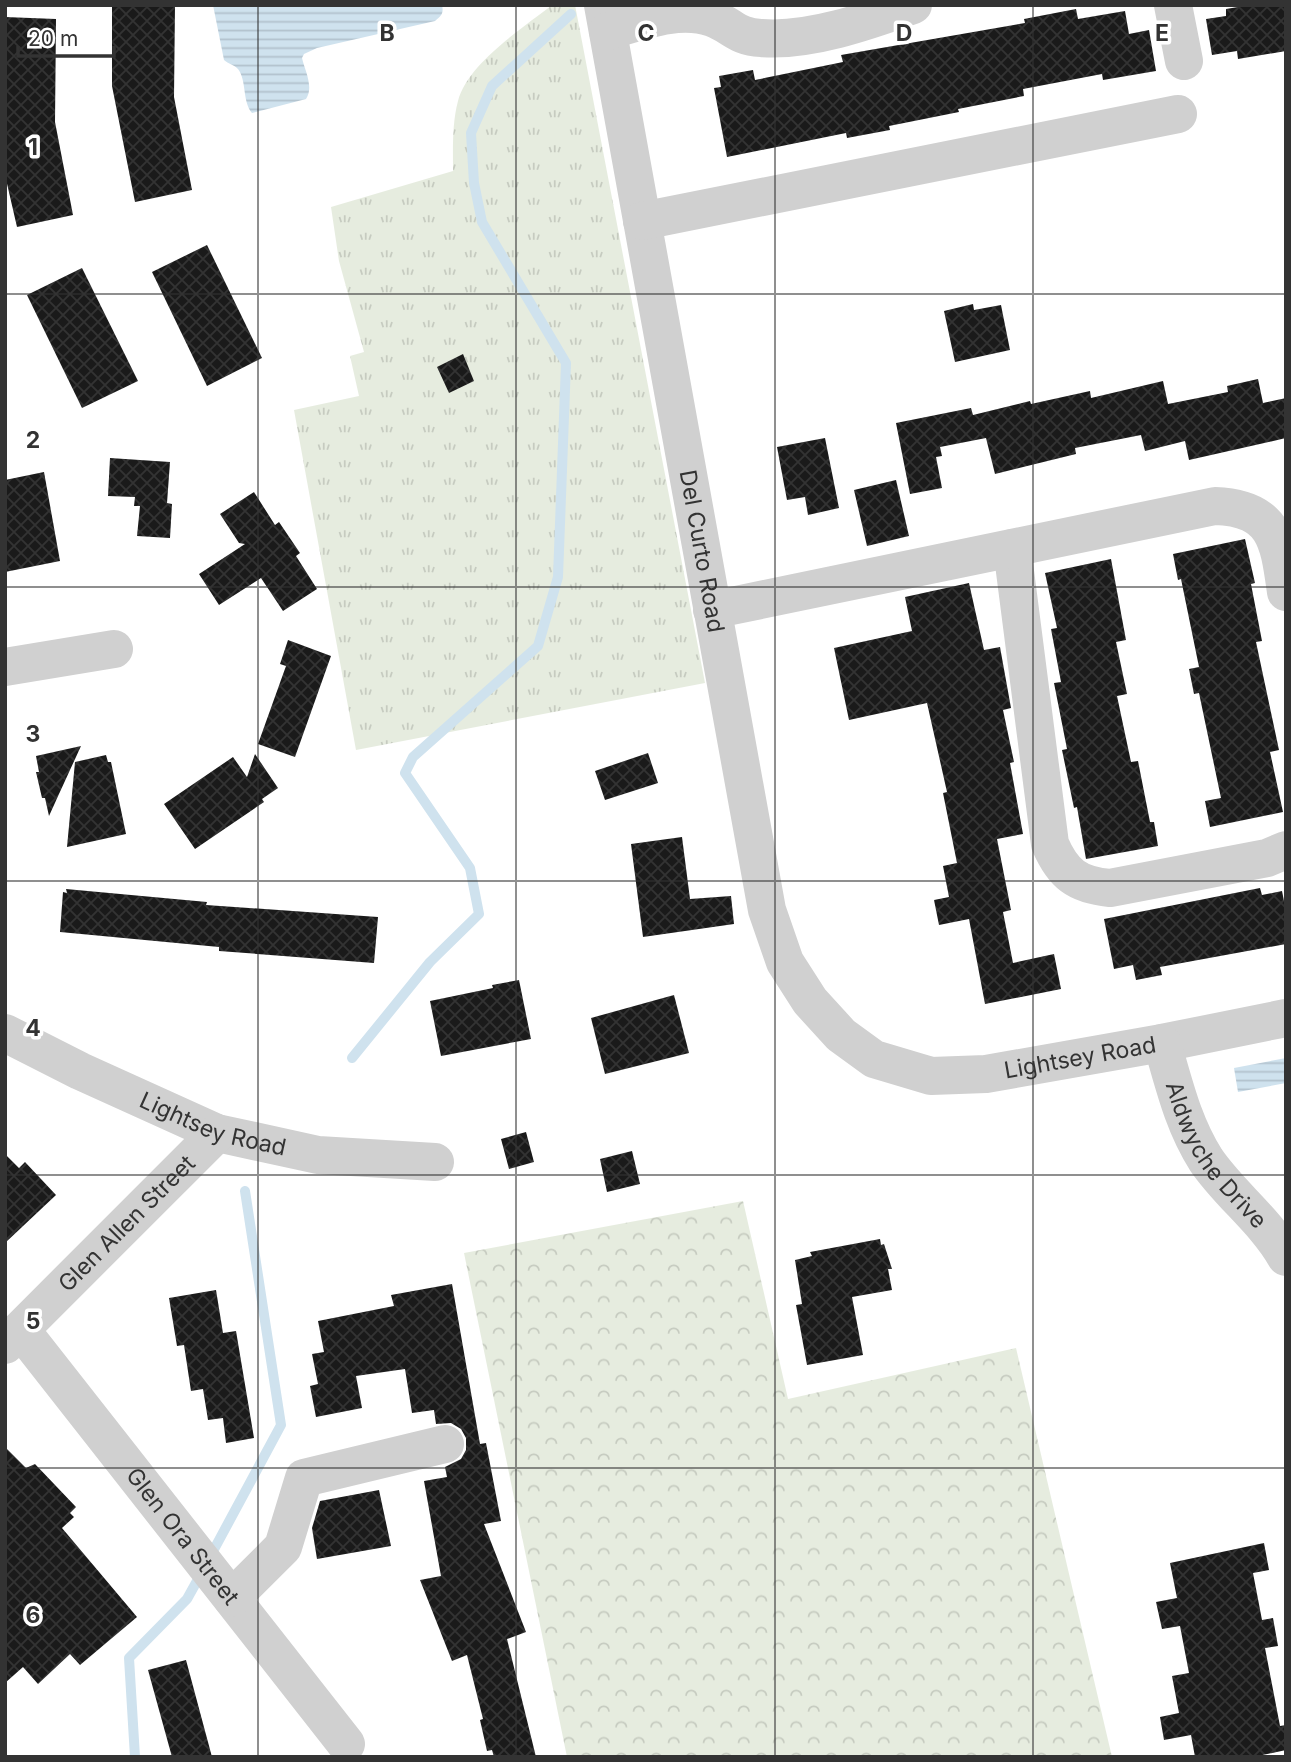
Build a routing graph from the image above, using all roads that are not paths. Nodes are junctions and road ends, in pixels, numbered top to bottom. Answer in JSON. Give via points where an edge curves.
{"nodes":[{"id":1,"x":913,"y":5,"type":"edge"},
{"id":2,"x":1173,"y":5,"type":"edge"},
{"id":3,"x":605,"y":18,"type":"edge"},
{"id":4,"x":1184,"y":61,"type":"dead end"},
{"id":5,"x":1178,"y":114,"type":"dead end"},
{"id":6,"x":642,"y":221,"type":"junction"},
{"id":7,"x":1012,"y":548,"type":"junction"},
{"id":8,"x":1286,"y":592,"type":"edge"},
{"id":9,"x":712,"y":610,"type":"junction"},
{"id":10,"x":114,"y":649,"type":"dead end"},
{"id":11,"x":5,"y":667,"type":"edge"},
{"id":12,"x":1286,"y":850,"type":"edge"},
{"id":13,"x":1286,"y":1018,"type":"edge"},
{"id":14,"x":5,"y":1033,"type":"edge"},
{"id":15,"x":1162,"y":1043,"type":"junction"},
{"id":16,"x":874,"y":1059,"type":"joint"},
{"id":17,"x":217,"y":1133,"type":"junction"},
{"id":18,"x":435,"y":1162,"type":"dead end"},
{"id":19,"x":1286,"y":1256,"type":"edge"},
{"id":20,"x":13,"y":1337,"type":"edge"},
{"id":21,"x":444,"y":1444,"type":"dead end"},
{"id":22,"x":232,"y":1598,"type":"junction"},
{"id":23,"x":346,"y":1744,"type":"dead end"}],
"edges":[{"from":1,"to":3,"type":"street","via":[[829,31],[778,39],[738,34],[714,19],[689,12]]},
{"from":2,"to":4,"type":"street"},
{"from":3,"to":6,"type":"street","name":"Del Curto Road"},
{"from":5,"to":6,"type":"street"},
{"from":6,"to":9,"type":"street","name":"Del Curto Road"},
{"from":7,"to":8,"type":"street","via":[[1215,506],[1237,506],[1273,532]]},
{"from":7,"to":9,"type":"street"},
{"from":7,"to":12,"type":"street","via":[[1050,844],[1058,862],[1073,878],[1110,888],[1267,858]]},
{"from":9,"to":16,"type":"street","name":"Del Curto Road","via":[[767,910],[785,962],[810,1002],[841,1035]]},
{"from":10,"to":11,"type":"street"},
{"from":13,"to":15,"type":"street","name":"Lightsey Road"},
{"from":14,"to":17,"type":"street","name":"Lightsey Road"},
{"from":15,"to":16,"type":"street","name":"Lightsey Road","via":[[986,1074],[931,1076]]},
{"from":15,"to":19,"type":"street","name":"Aldwyche Drive","via":[[1186,1125],[1208,1162]]},
{"from":17,"to":18,"type":"street","name":"Lightsey Road","via":[[318,1155]]},
{"from":17,"to":20,"type":"street","name":"Glen Allen Street"},
{"from":20,"to":22,"type":"street","name":"Glen Ora Street"},
{"from":21,"to":22,"type":"street","via":[[304,1478],[283,1547]]},
{"from":22,"to":23,"type":"street","name":"Glen Ora Street"}]}
